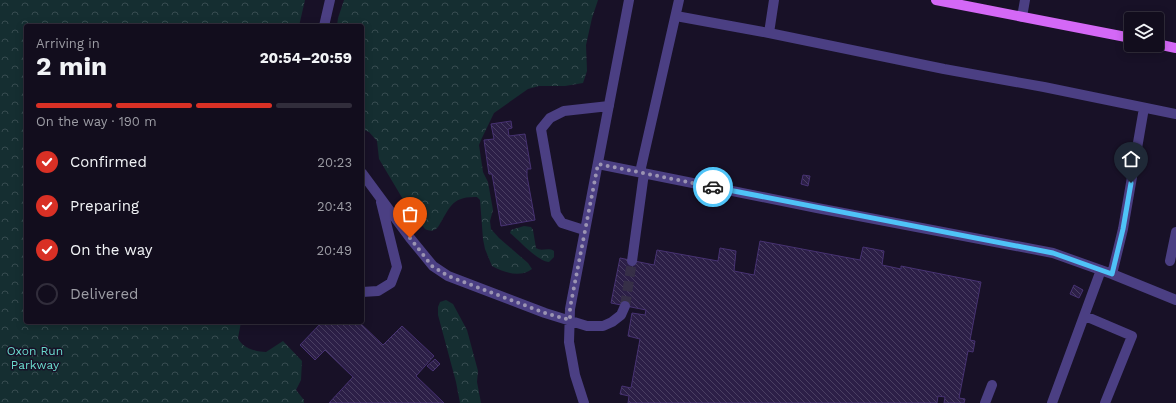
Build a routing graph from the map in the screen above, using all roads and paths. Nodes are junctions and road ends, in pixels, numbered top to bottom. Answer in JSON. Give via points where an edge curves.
{"nodes":[{"id":1,"x":330,"y":0,"type":"edge"},
{"id":2,"x":629,"y":0,"type":"edge"},
{"id":3,"x":679,"y":0,"type":"edge"},
{"id":4,"x":774,"y":0,"type":"edge"},
{"id":5,"x":936,"y":0,"type":"edge"},
{"id":6,"x":1025,"y":0,"type":"edge"},
{"id":7,"x":676,"y":16,"type":"junction"},
{"id":8,"x":1022,"y":17,"type":"junction"},
{"id":9,"x":324,"y":24,"type":"edge"},
{"id":10,"x":769,"y":33,"type":"junction"},
{"id":11,"x":1124,"y":37,"type":"edge"},
{"id":12,"x":1164,"y":45,"type":"edge"},
{"id":13,"x":1176,"y":48,"type":"edge"},
{"id":14,"x":609,"y":106,"type":"junction"},
{"id":15,"x":1144,"y":108,"type":"junction"},
{"id":16,"x":1176,"y":114,"type":"edge"},
{"id":17,"x":598,"y":164,"type":"junction"},
{"id":18,"x":642,"y":173,"type":"junction"},
{"id":19,"x":364,"y":176,"type":"edge"},
{"id":20,"x":379,"y":196,"type":"junction"},
{"id":21,"x":584,"y":230,"type":"junction"},
{"id":22,"x":1176,"y":232,"type":"edge"},
{"id":23,"x":632,"y":261,"type":"tunnel mouth"},
{"id":24,"x":1170,"y":261,"type":"dead end"},
{"id":25,"x":1101,"y":270,"type":"junction"},
{"id":26,"x":1112,"y":274,"type":"junction"},
{"id":27,"x":364,"y":292,"type":"edge"},
{"id":28,"x":1176,"y":300,"type":"edge"},
{"id":29,"x":625,"y":306,"type":"tunnel mouth"},
{"id":30,"x":1085,"y":316,"type":"junction"},
{"id":31,"x":570,"y":320,"type":"junction"},
{"id":32,"x":992,"y":386,"type":"dead end"},
{"id":33,"x":584,"y":403,"type":"edge"},
{"id":34,"x":985,"y":403,"type":"edge"},
{"id":35,"x":1052,"y":403,"type":"edge"},
{"id":36,"x":1106,"y":403,"type":"edge"}],
"edges":[{"from":1,"to":9,"type":"lane"},
{"from":2,"to":14,"type":"lane"},
{"from":3,"to":7,"type":"lane"},
{"from":4,"to":10,"type":"lane"},
{"from":5,"to":8,"type":"main road"},
{"from":6,"to":8,"type":"lane"},
{"from":7,"to":10,"type":"lane"},
{"from":7,"to":18,"type":"lane"},
{"from":8,"to":11,"type":"main road"},
{"from":10,"to":15,"type":"lane"},
{"from":12,"to":13,"type":"main road"},
{"from":14,"to":17,"type":"lane"},
{"from":14,"to":21,"type":"lane","via":[[564,111],[550,118],[542,129],[556,214],[562,223]]},
{"from":15,"to":16,"type":"lane"},
{"from":15,"to":26,"type":"lane","via":[[1123,229]]},
{"from":17,"to":18,"type":"lane"},
{"from":17,"to":21,"type":"lane"},
{"from":18,"to":23,"type":"lane"},
{"from":18,"to":25,"type":"lane","via":[[1015,244],[1053,253]]},
{"from":19,"to":20,"type":"lane"},
{"from":20,"to":27,"type":"lane","via":[[397,267],[391,283],[378,291]]},
{"from":20,"to":31,"type":"lane","via":[[432,266],[448,276]]},
{"from":21,"to":31,"type":"lane"},
{"from":22,"to":24,"type":"lane"},
{"from":25,"to":26,"type":"lane"},
{"from":25,"to":30,"type":"lane"},
{"from":26,"to":28,"type":"lane"},
{"from":29,"to":31,"type":"lane","via":[[621,315],[603,326],[586,326]]},
{"from":30,"to":35,"type":"lane"},
{"from":30,"to":36,"type":"lane","via":[[1132,336]]},
{"from":31,"to":33,"type":"lane","via":[[570,349]]},
{"from":32,"to":34,"type":"lane"}]}
